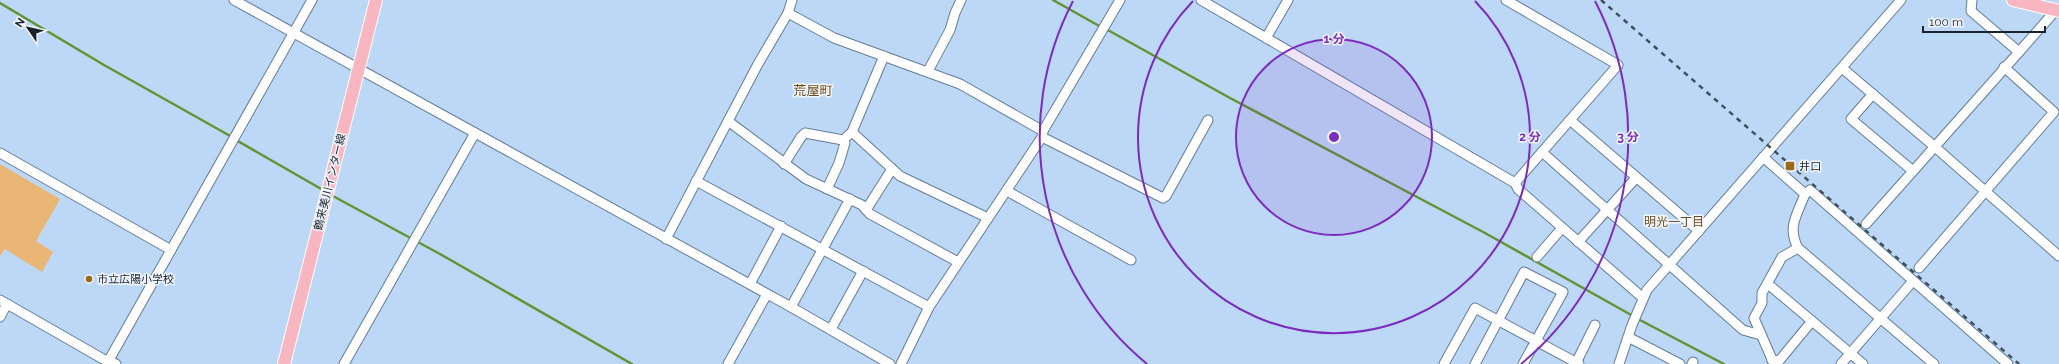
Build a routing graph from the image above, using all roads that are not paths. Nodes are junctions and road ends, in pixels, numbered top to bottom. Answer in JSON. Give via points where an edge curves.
{"nodes":[{"id":1,"x":234,"y":0,"type":"edge"},
{"id":2,"x":312,"y":0,"type":"edge"},
{"id":3,"x":376,"y":0,"type":"edge"},
{"id":4,"x":792,"y":0,"type":"edge"},
{"id":5,"x":961,"y":0,"type":"edge"},
{"id":6,"x":1120,"y":0,"type":"edge"},
{"id":7,"x":1202,"y":0,"type":"edge"},
{"id":8,"x":1288,"y":0,"type":"edge"},
{"id":9,"x":1506,"y":0,"type":"edge"},
{"id":10,"x":1901,"y":0,"type":"edge"},
{"id":11,"x":1972,"y":0,"type":"edge"},
{"id":12,"x":2014,"y":0,"type":"edge"},
{"id":13,"x":2057,"y":11,"type":"edge"},
{"id":14,"x":788,"y":13,"type":"junction"},
{"id":15,"x":293,"y":33,"type":"junction"},
{"id":16,"x":1266,"y":38,"type":"junction"},
{"id":17,"x":2019,"y":52,"type":"junction"},
{"id":18,"x":884,"y":56,"type":"junction"},
{"id":19,"x":2004,"y":67,"type":"junction"},
{"id":20,"x":1842,"y":68,"type":"junction"},
{"id":21,"x":359,"y":69,"type":"junction"},
{"id":22,"x":928,"y":71,"type":"junction"},
{"id":23,"x":1873,"y":94,"type":"junction"},
{"id":24,"x":1208,"y":120,"type":"dead end"},
{"id":25,"x":1570,"y":120,"type":"junction"},
{"id":26,"x":728,"y":121,"type":"junction"},
{"id":27,"x":852,"y":132,"type":"junction"},
{"id":28,"x":475,"y":133,"type":"junction"},
{"id":29,"x":1043,"y":134,"type":"junction"},
{"id":30,"x":842,"y":140,"type":"junction"},
{"id":31,"x":1935,"y":147,"type":"junction"},
{"id":32,"x":1542,"y":152,"type":"junction"},
{"id":33,"x":0,"y":153,"type":"edge"},
{"id":34,"x":1763,"y":157,"type":"junction"},
{"id":35,"x":784,"y":164,"type":"junction"},
{"id":36,"x":892,"y":168,"type":"junction"},
{"id":37,"x":1913,"y":171,"type":"junction"},
{"id":38,"x":1636,"y":178,"type":"junction"},
{"id":39,"x":696,"y":181,"type":"junction"},
{"id":40,"x":1515,"y":183,"type":"junction"},
{"id":41,"x":827,"y":189,"type":"junction"},
{"id":42,"x":1007,"y":191,"type":"junction"},
{"id":43,"x":1986,"y":193,"type":"junction"},
{"id":44,"x":1804,"y":194,"type":"junction"},
{"id":45,"x":850,"y":199,"type":"junction"},
{"id":46,"x":1608,"y":209,"type":"junction"},
{"id":47,"x":866,"y":210,"type":"junction"},
{"id":48,"x":988,"y":218,"type":"junction"},
{"id":49,"x":1866,"y":224,"type":"dead end"},
{"id":50,"x":781,"y":226,"type":"junction"},
{"id":51,"x":1562,"y":228,"type":"junction"},
{"id":52,"x":1699,"y":231,"type":"junction"},
{"id":53,"x":666,"y":239,"type":"junction"},
{"id":54,"x":1578,"y":242,"type":"junction"},
{"id":55,"x":822,"y":248,"type":"junction"},
{"id":56,"x":1798,"y":248,"type":"junction"},
{"id":57,"x":171,"y":250,"type":"junction"},
{"id":58,"x":2059,"y":256,"type":"edge"},
{"id":59,"x":1537,"y":257,"type":"dead end"},
{"id":60,"x":1131,"y":260,"type":"dead end"},
{"id":61,"x":958,"y":262,"type":"junction"},
{"id":62,"x":1669,"y":265,"type":"junction"},
{"id":63,"x":1919,"y":268,"type":"dead end"},
{"id":64,"x":863,"y":271,"type":"junction"},
{"id":65,"x":1913,"y":281,"type":"junction"},
{"id":66,"x":750,"y":284,"type":"junction"},
{"id":67,"x":1768,"y":284,"type":"junction"},
{"id":68,"x":767,"y":294,"type":"junction"},
{"id":69,"x":1643,"y":298,"type":"junction"},
{"id":70,"x":4,"y":302,"type":"edge"},
{"id":71,"x":791,"y":307,"type":"junction"},
{"id":72,"x":929,"y":307,"type":"junction"},
{"id":73,"x":0,"y":317,"type":"edge"},
{"id":74,"x":1881,"y":318,"type":"junction"},
{"id":75,"x":1498,"y":320,"type":"junction"},
{"id":76,"x":1812,"y":321,"type":"junction"},
{"id":77,"x":1595,"y":325,"type":"dead end"},
{"id":78,"x":831,"y":329,"type":"junction"},
{"id":79,"x":1761,"y":335,"type":"junction"},
{"id":80,"x":1628,"y":337,"type":"junction"},
{"id":81,"x":1536,"y":341,"type":"junction"},
{"id":82,"x":1850,"y":353,"type":"junction"},
{"id":83,"x":112,"y":362,"type":"edge"},
{"id":84,"x":1773,"y":362,"type":"edge"},
{"id":85,"x":1447,"y":363,"type":"edge"},
{"id":86,"x":284,"y":364,"type":"edge"},
{"id":87,"x":344,"y":364,"type":"edge"},
{"id":88,"x":728,"y":364,"type":"edge"},
{"id":89,"x":890,"y":364,"type":"edge"},
{"id":90,"x":901,"y":364,"type":"edge"},
{"id":91,"x":1475,"y":364,"type":"edge"},
{"id":92,"x":1523,"y":364,"type":"edge"},
{"id":93,"x":1578,"y":364,"type":"edge"},
{"id":94,"x":1619,"y":364,"type":"edge"},
{"id":95,"x":1680,"y":364,"type":"edge"},
{"id":96,"x":1841,"y":364,"type":"edge"},
{"id":97,"x":1863,"y":364,"type":"edge"},
{"id":98,"x":1934,"y":364,"type":"edge"},
{"id":99,"x":2008,"y":364,"type":"edge"}],
"edges":[{"from":1,"to":15,"type":"street"},
{"from":2,"to":15,"type":"street"},
{"from":3,"to":21,"type":"main road","name":"鶴来美川インター線"},
{"from":4,"to":14,"type":"street"},
{"from":5,"to":22,"type":"street","via":[[950,30]]},
{"from":6,"to":29,"type":"street"},
{"from":7,"to":16,"type":"street"},
{"from":8,"to":16,"type":"street"},
{"from":9,"to":25,"type":"street","via":[[1618,65]]},
{"from":10,"to":20,"type":"street"},
{"from":11,"to":17,"type":"street","via":[[1971,11]]},
{"from":12,"to":13,"type":"main road"},
{"from":13,"to":17,"type":"street"},
{"from":14,"to":18,"type":"street","via":[[834,38]]},
{"from":14,"to":26,"type":"street"},
{"from":15,"to":21,"type":"street"},
{"from":15,"to":57,"type":"street"},
{"from":16,"to":40,"type":"street"},
{"from":17,"to":19,"type":"street"},
{"from":18,"to":22,"type":"street"},
{"from":18,"to":27,"type":"street"},
{"from":19,"to":31,"type":"street"},
{"from":19,"to":43,"type":"street","via":[[2054,112]]},
{"from":20,"to":23,"type":"street"},
{"from":20,"to":34,"type":"street"},
{"from":21,"to":28,"type":"street"},
{"from":21,"to":86,"type":"main road","name":"鶴来美川インター線"},
{"from":22,"to":29,"type":"street","via":[[960,84]]},
{"from":23,"to":31,"type":"street"},
{"from":23,"to":37,"type":"street","via":[[1851,119]]},
{"from":24,"to":29,"type":"street","via":[[1163,198]]},
{"from":25,"to":32,"type":"street"},
{"from":25,"to":38,"type":"street"},
{"from":26,"to":35,"type":"street"},
{"from":26,"to":39,"type":"street"},
{"from":27,"to":30,"type":"street"},
{"from":27,"to":36,"type":"street"},
{"from":28,"to":53,"type":"street"},
{"from":28,"to":87,"type":"street"},
{"from":29,"to":42,"type":"street"},
{"from":30,"to":35,"type":"street","via":[[805,133]]},
{"from":30,"to":41,"type":"street","via":[[845,143],[840,163]]},
{"from":31,"to":37,"type":"street"},
{"from":31,"to":43,"type":"street"},
{"from":32,"to":40,"type":"street"},
{"from":32,"to":46,"type":"street"},
{"from":33,"to":57,"type":"street"},
{"from":34,"to":44,"type":"street"},
{"from":34,"to":52,"type":"street"},
{"from":35,"to":41,"type":"street"},
{"from":36,"to":47,"type":"street"},
{"from":36,"to":48,"type":"street","via":[[900,176]]},
{"from":37,"to":49,"type":"street"},
{"from":38,"to":46,"type":"street"},
{"from":38,"to":52,"type":"street"},
{"from":39,"to":50,"type":"street"},
{"from":39,"to":53,"type":"street"},
{"from":40,"to":51,"type":"street","via":[[1518,189]]},
{"from":41,"to":45,"type":"street"},
{"from":42,"to":48,"type":"street"},
{"from":42,"to":60,"type":"street"},
{"from":43,"to":58,"type":"street"},
{"from":43,"to":63,"type":"street"},
{"from":44,"to":56,"type":"street","via":[[1792,228]]},
{"from":44,"to":65,"type":"street","via":[[1810,190]]},
{"from":45,"to":47,"type":"street"},
{"from":45,"to":55,"type":"street"},
{"from":46,"to":54,"type":"street"},
{"from":46,"to":62,"type":"street"},
{"from":47,"to":61,"type":"street"},
{"from":48,"to":61,"type":"street"},
{"from":50,"to":55,"type":"street"},
{"from":50,"to":66,"type":"street"},
{"from":51,"to":54,"type":"street"},
{"from":51,"to":59,"type":"street"},
{"from":52,"to":62,"type":"street"},
{"from":53,"to":66,"type":"street"},
{"from":54,"to":69,"type":"street"},
{"from":55,"to":64,"type":"street"},
{"from":55,"to":71,"type":"street"},
{"from":56,"to":67,"type":"street","via":[[1782,257]]},
{"from":56,"to":74,"type":"street"},
{"from":57,"to":83,"type":"street"},
{"from":61,"to":72,"type":"street"},
{"from":62,"to":69,"type":"street"},
{"from":62,"to":79,"type":"street","via":[[1743,330]]},
{"from":64,"to":72,"type":"street"},
{"from":64,"to":78,"type":"street"},
{"from":65,"to":74,"type":"street"},
{"from":65,"to":99,"type":"street"},
{"from":66,"to":68,"type":"street"},
{"from":67,"to":76,"type":"street"},
{"from":67,"to":79,"type":"street","via":[[1754,318]]},
{"from":68,"to":71,"type":"street"},
{"from":68,"to":88,"type":"street"},
{"from":69,"to":80,"type":"street"},
{"from":70,"to":73,"type":"street"},
{"from":70,"to":83,"type":"street"},
{"from":71,"to":78,"type":"street"},
{"from":72,"to":90,"type":"street"},
{"from":74,"to":82,"type":"street"},
{"from":74,"to":98,"type":"street"},
{"from":75,"to":81,"type":"street"},
{"from":75,"to":81,"type":"street","via":[[1524,272],[1563,292]]},
{"from":75,"to":85,"type":"street","via":[[1475,308]]},
{"from":75,"to":91,"type":"street"},
{"from":76,"to":82,"type":"street"},
{"from":76,"to":84,"type":"street","via":[[1779,361]]},
{"from":77,"to":93,"type":"street"},
{"from":78,"to":89,"type":"street"},
{"from":79,"to":84,"type":"street"},
{"from":80,"to":94,"type":"street"},
{"from":80,"to":95,"type":"street"},
{"from":81,"to":92,"type":"street"},
{"from":81,"to":93,"type":"street"},
{"from":82,"to":96,"type":"street"},
{"from":82,"to":97,"type":"street"}]}
